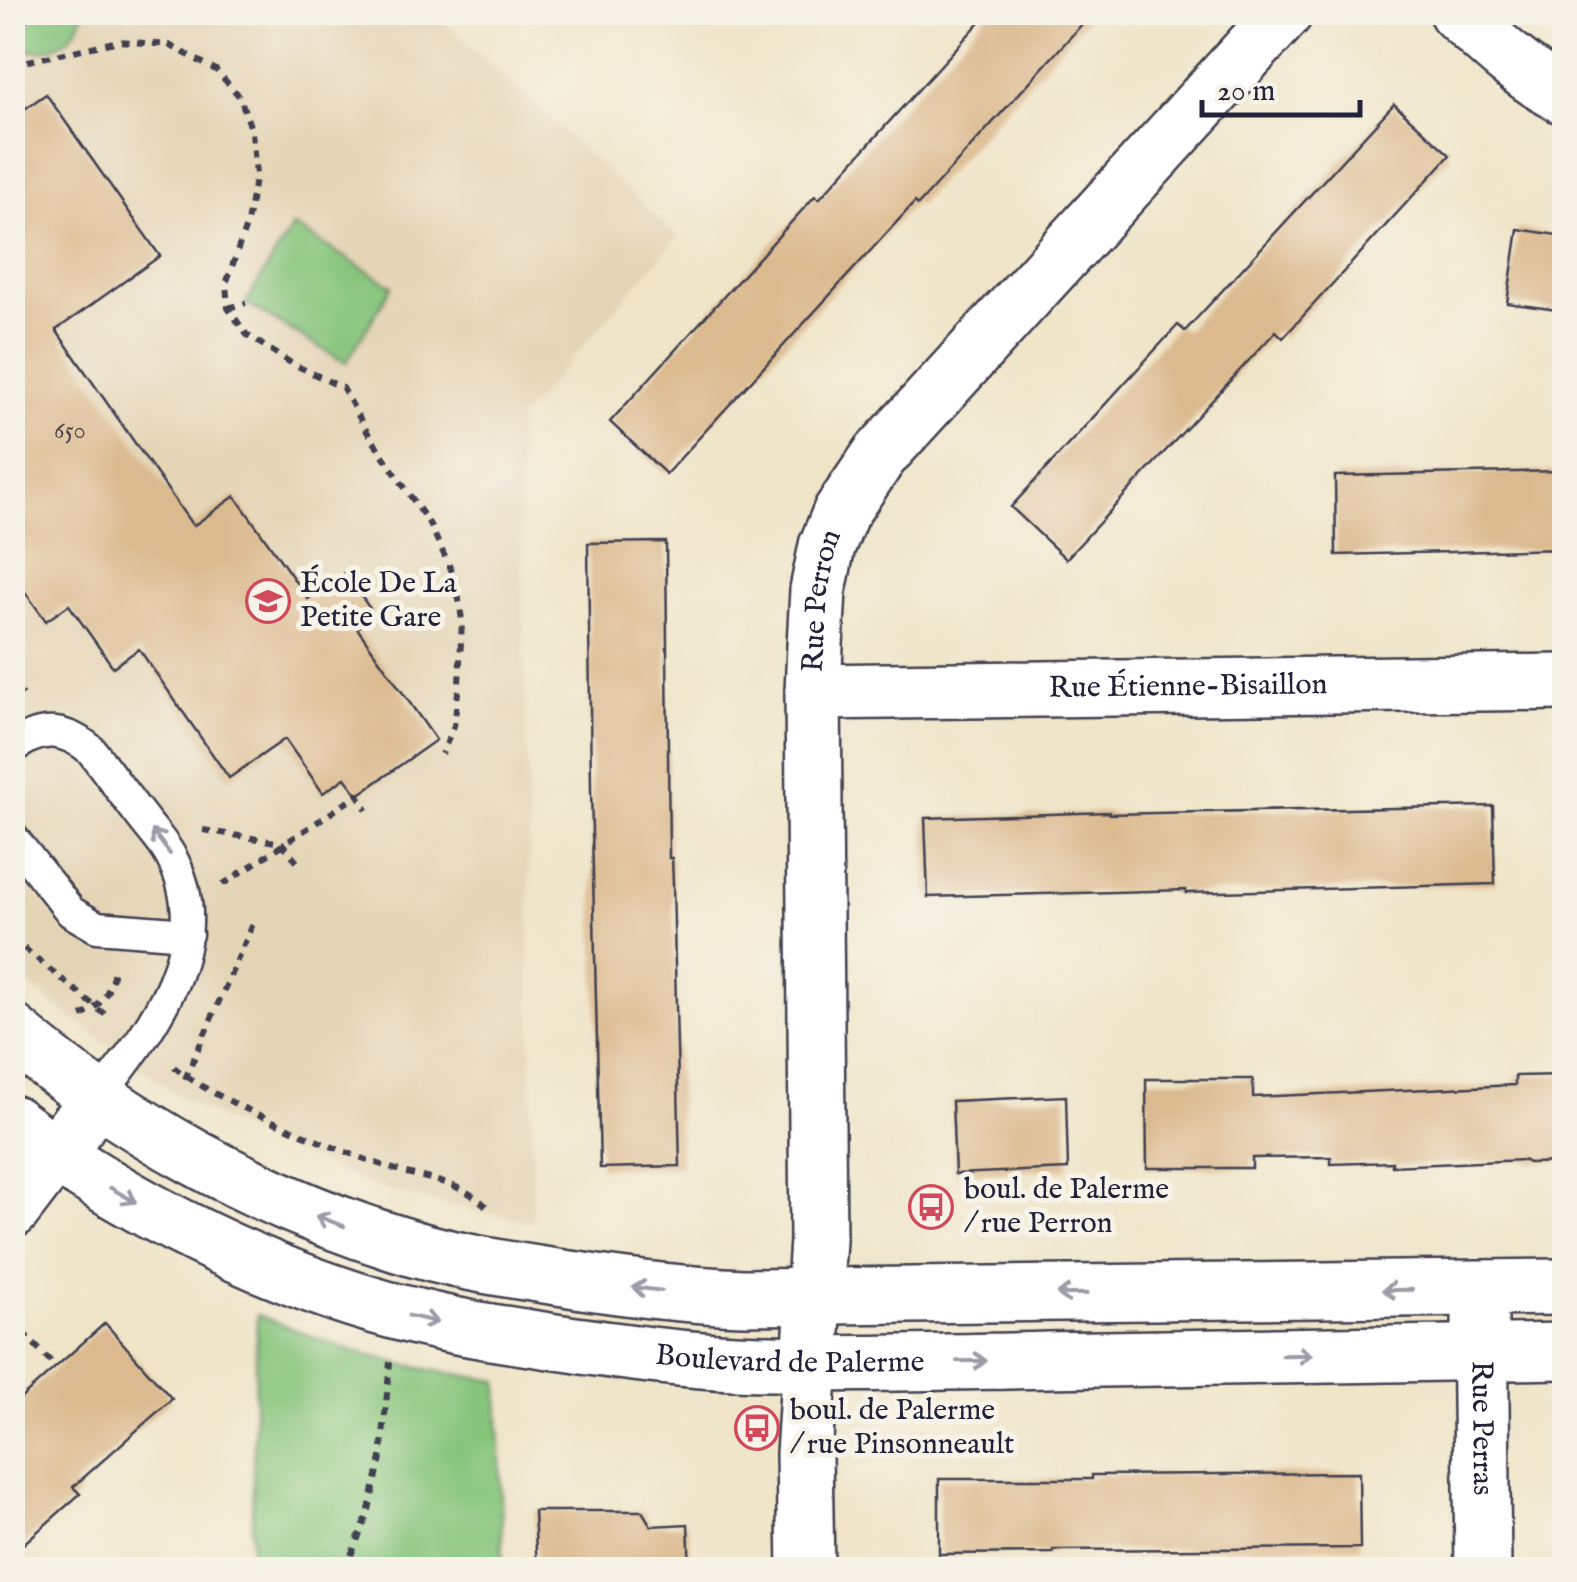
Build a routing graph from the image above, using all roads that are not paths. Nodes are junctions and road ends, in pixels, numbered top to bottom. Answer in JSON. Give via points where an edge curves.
{"nodes":[{"id":1,"x":1285,"y":12,"type":"edge"},
{"id":2,"x":1457,"y":12,"type":"edge"},
{"id":3,"x":1564,"y":96,"type":"edge"},
{"id":4,"x":1564,"y":682,"type":"edge"},
{"id":5,"x":813,"y":692,"type":"junction"},
{"id":6,"x":12,"y":749,"type":"edge"},
{"id":7,"x":12,"y":837,"type":"edge"},
{"id":8,"x":187,"y":934,"type":"junction"},
{"id":9,"x":12,"y":1032,"type":"edge"},
{"id":10,"x":98,"y":1098,"type":"junction"},
{"id":11,"x":34,"y":1138,"type":"edge"},
{"id":12,"x":12,"y":1210,"type":"edge"},
{"id":13,"x":1564,"y":1287,"type":"edge"},
{"id":14,"x":1479,"y":1289,"type":"junction"},
{"id":15,"x":814,"y":1296,"type":"junction"},
{"id":16,"x":1564,"y":1351,"type":"edge"},
{"id":17,"x":1481,"y":1352,"type":"junction"},
{"id":18,"x":810,"y":1363,"type":"junction"},
{"id":19,"x":806,"y":1570,"type":"edge"},
{"id":20,"x":1483,"y":1570,"type":"edge"}],
"edges":[{"from":1,"to":5,"type":"street","name":"Rue Perron","via":[[861,480],[827,546]]},
{"from":2,"to":3,"type":"street","via":[[1535,80]]},
{"from":4,"to":5,"type":"street","name":"Rue Étienne-Bisaillon"},
{"from":5,"to":15,"type":"street","name":"Rue Perron"},
{"from":8,"to":6,"type":"lane","one_way":true,"via":[[184,892],[171,856],[91,750],[59,733],[39,733]]},
{"from":7,"to":8,"type":"lane","via":[[83,920]]},
{"from":8,"to":10,"type":"lane","via":[[169,994]]},
{"from":9,"to":10,"type":"street","name":"Boulevard de Palerme"},
{"from":10,"to":11,"type":"street"},
{"from":15,"to":10,"type":"street","name":"Boulevard de Palerme","one_way":true,"via":[[732,1297],[610,1285],[398,1244],[277,1200]]},
{"from":11,"to":12,"type":"street"},
{"from":11,"to":18,"type":"street","name":"Boulevard de Palerme","one_way":true,"via":[[152,1211],[260,1263],[406,1315],[650,1354]]},
{"from":13,"to":14,"type":"street","name":"Boulevard de Palerme"},
{"from":14,"to":15,"type":"street","name":"Boulevard de Palerme","one_way":true},
{"from":14,"to":17,"type":"street","name":"Rue Perras"},
{"from":15,"to":18,"type":"street","name":"Rue Perron"},
{"from":16,"to":17,"type":"street","name":"Boulevard de Palerme"},
{"from":18,"to":17,"type":"street","name":"Boulevard de Palerme","one_way":true},
{"from":17,"to":20,"type":"street","name":"Rue Perras"},
{"from":18,"to":19,"type":"street","name":"Rue Perron"}]}
